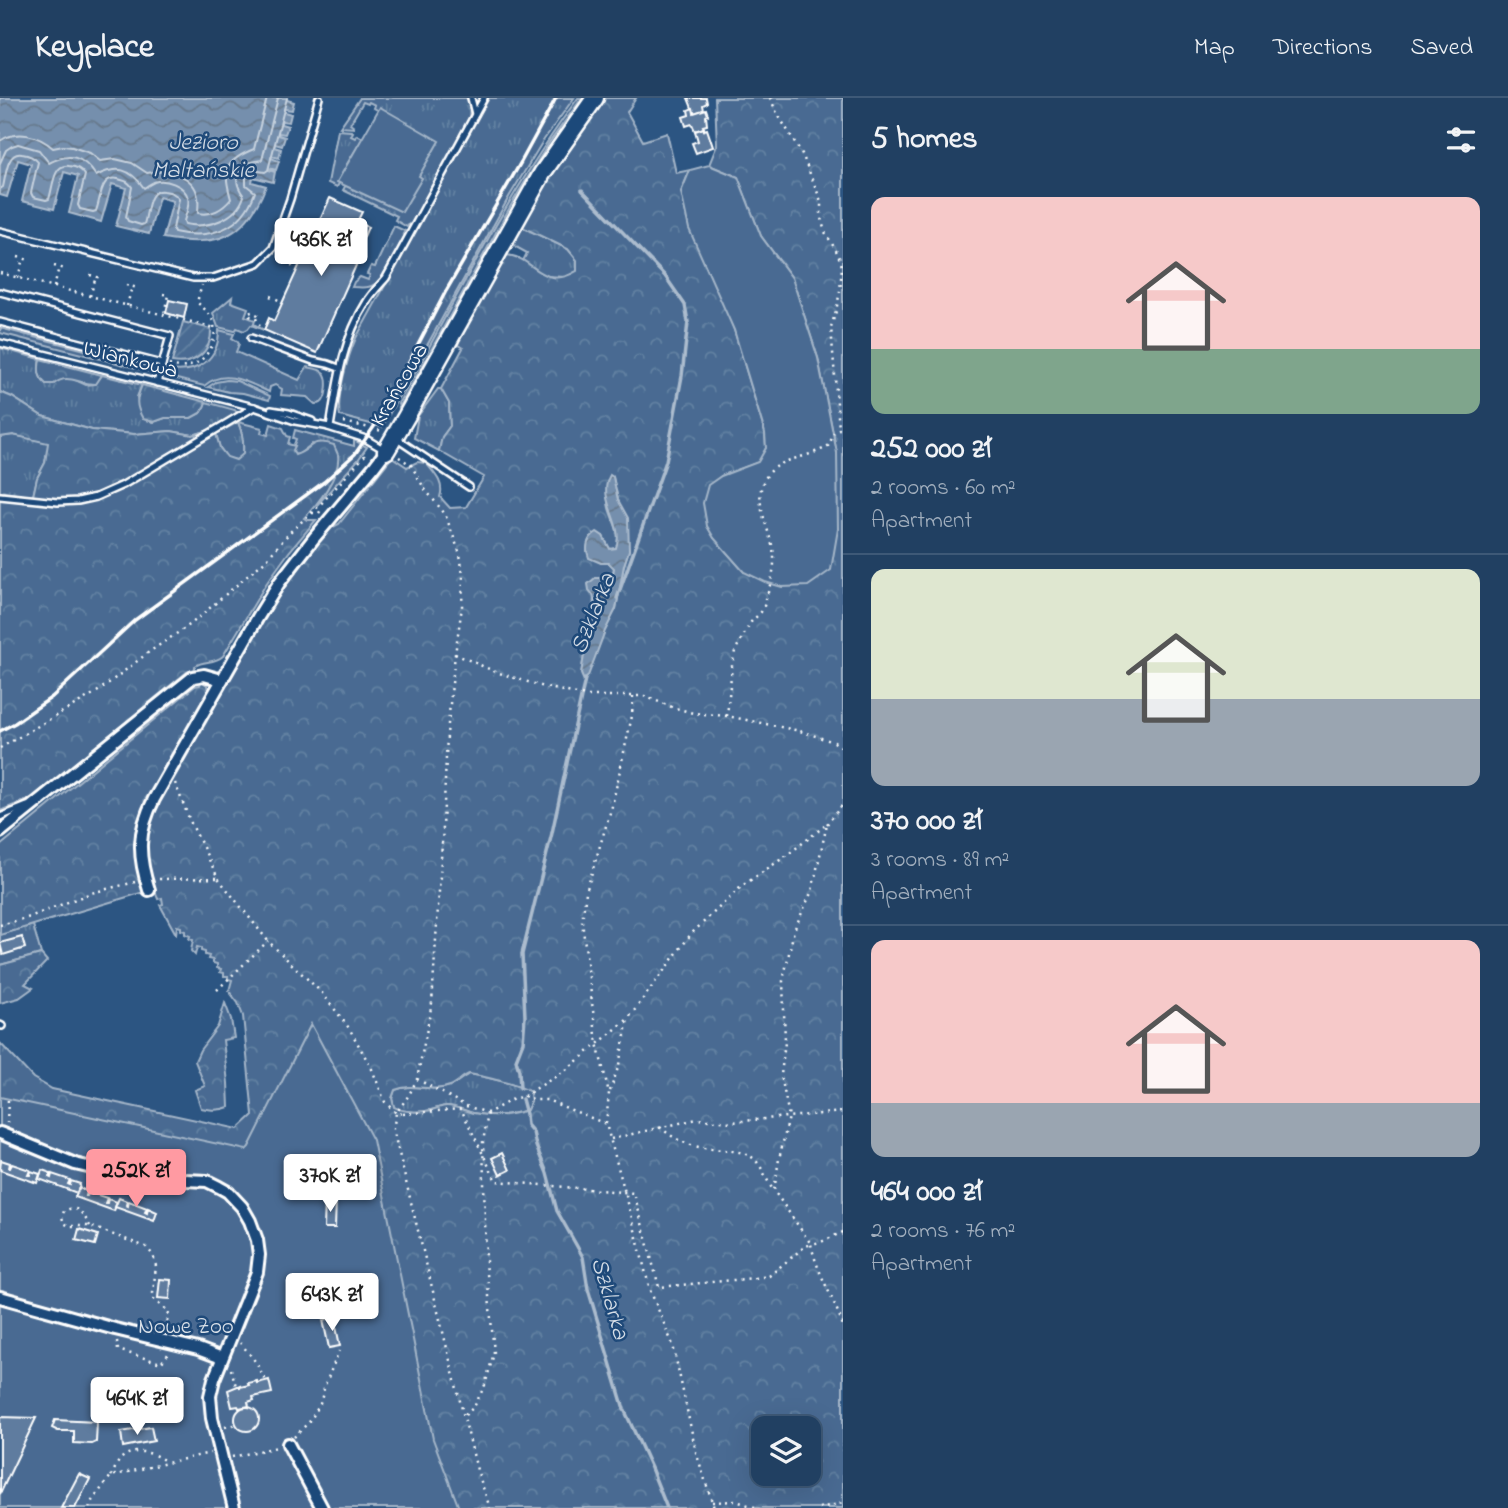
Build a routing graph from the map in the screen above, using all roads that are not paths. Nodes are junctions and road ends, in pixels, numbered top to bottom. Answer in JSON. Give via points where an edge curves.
{"nodes":[{"id":1,"x":319,"y":98,"type":"edge"},
{"id":2,"x":471,"y":98,"type":"edge"},
{"id":3,"x":484,"y":98,"type":"edge"},
{"id":4,"x":595,"y":98,"type":"edge"},
{"id":5,"x":475,"y":114,"type":"junction"},
{"id":6,"x":0,"y":231,"type":"edge"},
{"id":7,"x":0,"y":292,"type":"edge"},
{"id":8,"x":0,"y":322,"type":"edge"},
{"id":9,"x":251,"y":338,"type":"dead end"},
{"id":10,"x":0,"y":343,"type":"edge"},
{"id":11,"x":162,"y":364,"type":"junction"},
{"id":12,"x":339,"y":368,"type":"junction"},
{"id":13,"x":157,"y":383,"type":"junction"},
{"id":14,"x":254,"y":407,"type":"junction"},
{"id":15,"x":330,"y":427,"type":"junction"},
{"id":16,"x":383,"y":442,"type":"junction"},
{"id":17,"x":469,"y":487,"type":"dead end"},
{"id":18,"x":0,"y":496,"type":"edge"},
{"id":19,"x":222,"y":680,"type":"junction"},
{"id":20,"x":36,"y":802,"type":"junction"},
{"id":21,"x":0,"y":817,"type":"edge"},
{"id":22,"x":0,"y":832,"type":"edge"},
{"id":23,"x":148,"y":885,"type":"road end"},
{"id":24,"x":2,"y":1133,"type":"edge"},
{"id":25,"x":0,"y":1297,"type":"edge"},
{"id":26,"x":222,"y":1358,"type":"junction"},
{"id":27,"x":288,"y":1444,"type":"road end"},
{"id":28,"x":234,"y":1508,"type":"edge"},
{"id":29,"x":322,"y":1508,"type":"edge"}],
"edges":[{"from":1,"to":6,"type":"lane","via":[[273,248],[258,263],[213,278],[193,278]]},
{"from":2,"to":5,"type":"lane"},
{"from":3,"to":5,"type":"lane"},
{"from":4,"to":16,"type":"street","name":"Krańcowa","via":[[536,183]]},
{"from":5,"to":12,"type":"lane","via":[[386,278],[366,303]]},
{"from":7,"to":11,"type":"lane","via":[[170,336]]},
{"from":8,"to":11,"type":"lane"},
{"from":9,"to":12,"type":"lane"},
{"from":10,"to":13,"type":"lane","name":"Wiankowa"},
{"from":11,"to":13,"type":"lane"},
{"from":12,"to":15,"type":"lane"},
{"from":13,"to":14,"type":"lane","name":"Wiankowa"},
{"from":14,"to":15,"type":"lane","name":"Wiankowa"},
{"from":14,"to":18,"type":"lane","via":[[96,497],[58,502]]},
{"from":15,"to":16,"type":"lane","name":"Wiankowa"},
{"from":16,"to":17,"type":"lane","name":"Wiankowa"},
{"from":16,"to":19,"type":"street","name":"Krańcowa","via":[[373,468],[287,573]]},
{"from":19,"to":20,"type":"street","via":[[192,677]]},
{"from":19,"to":23,"type":"street","name":"Krańcowa","via":[[148,810],[141,857]]},
{"from":20,"to":21,"type":"lane"},
{"from":20,"to":22,"type":"street"},
{"from":24,"to":26,"type":"street","via":[[75,1164],[164,1179],[207,1181],[228,1192],[250,1221],[259,1255],[257,1272]]},
{"from":25,"to":26,"type":"street"},
{"from":26,"to":28,"type":"street","via":[[210,1396]]},
{"from":27,"to":29,"type":"street"}]}
